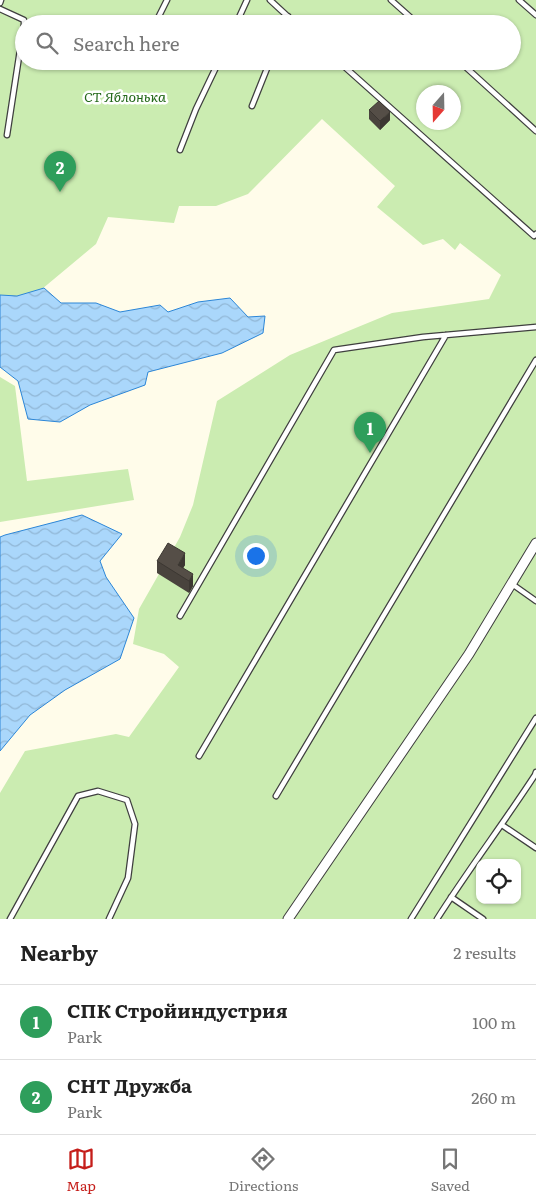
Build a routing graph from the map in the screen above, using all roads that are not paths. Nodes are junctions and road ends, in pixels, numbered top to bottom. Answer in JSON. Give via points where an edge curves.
{"nodes":[{"id":1,"x":167,"y":0,"type":"edge"},
{"id":2,"x":248,"y":0,"type":"edge"},
{"id":3,"x":270,"y":0,"type":"edge"},
{"id":4,"x":391,"y":0,"type":"edge"},
{"id":5,"x":519,"y":0,"type":"edge"},
{"id":6,"x":0,"y":9,"type":"edge"},
{"id":7,"x":160,"y":15,"type":"edge"},
{"id":8,"x":240,"y":15,"type":"edge"},
{"id":9,"x":287,"y":15,"type":"edge"},
{"id":10,"x":408,"y":15,"type":"edge"},
{"id":11,"x":536,"y":15,"type":"edge"},
{"id":12,"x":15,"y":16,"type":"edge"},
{"id":13,"x":17,"y":70,"type":"edge"},
{"id":14,"x":214,"y":70,"type":"edge"},
{"id":15,"x":266,"y":70,"type":"edge"},
{"id":16,"x":348,"y":70,"type":"edge"},
{"id":17,"x":469,"y":70,"type":"edge"},
{"id":18,"x":252,"y":106,"type":"dead end"},
{"id":19,"x":536,"y":131,"type":"edge"},
{"id":20,"x":7,"y":135,"type":"dead end"},
{"id":21,"x":180,"y":150,"type":"dead end"},
{"id":22,"x":536,"y":234,"type":"edge"},
{"id":23,"x":536,"y":328,"type":"edge"},
{"id":24,"x":446,"y":335,"type":"junction"},
{"id":25,"x":536,"y":360,"type":"edge"},
{"id":26,"x":536,"y":544,"type":"edge"},
{"id":27,"x":512,"y":584,"type":"junction"},
{"id":28,"x":536,"y":601,"type":"edge"},
{"id":29,"x":180,"y":616,"type":"dead end"},
{"id":30,"x":536,"y":718,"type":"edge"},
{"id":31,"x":198,"y":756,"type":"dead end"},
{"id":32,"x":536,"y":774,"type":"edge"},
{"id":33,"x":276,"y":796,"type":"dead end"},
{"id":34,"x":502,"y":825,"type":"junction"},
{"id":35,"x":536,"y":848,"type":"edge"},
{"id":36,"x":451,"y":897,"type":"junction"},
{"id":37,"x":10,"y":919,"type":"edge"},
{"id":38,"x":109,"y":919,"type":"edge"},
{"id":39,"x":288,"y":919,"type":"edge"},
{"id":40,"x":411,"y":919,"type":"edge"},
{"id":41,"x":437,"y":919,"type":"edge"},
{"id":42,"x":483,"y":919,"type":"edge"}],
"edges":[{"from":1,"to":7,"type":"lane"},
{"from":2,"to":8,"type":"lane"},
{"from":3,"to":9,"type":"lane"},
{"from":4,"to":10,"type":"lane"},
{"from":5,"to":11,"type":"lane"},
{"from":6,"to":12,"type":"lane"},
{"from":13,"to":20,"type":"lane"},
{"from":14,"to":21,"type":"lane"},
{"from":15,"to":18,"type":"lane"},
{"from":16,"to":22,"type":"lane","via":[[534,236]]},
{"from":17,"to":19,"type":"lane"},
{"from":23,"to":24,"type":"lane"},
{"from":24,"to":29,"type":"lane","via":[[334,350]]},
{"from":24,"to":31,"type":"lane"},
{"from":25,"to":33,"type":"lane"},
{"from":26,"to":27,"type":"street"},
{"from":27,"to":28,"type":"lane"},
{"from":27,"to":39,"type":"street","via":[[469,654]]},
{"from":30,"to":40,"type":"lane"},
{"from":32,"to":34,"type":"lane"},
{"from":34,"to":35,"type":"lane"},
{"from":34,"to":36,"type":"lane"},
{"from":36,"to":41,"type":"lane"},
{"from":36,"to":42,"type":"lane"},
{"from":37,"to":38,"type":"lane","via":[[78,796],[98,791],[126,800],[135,824],[128,878]]}]}
